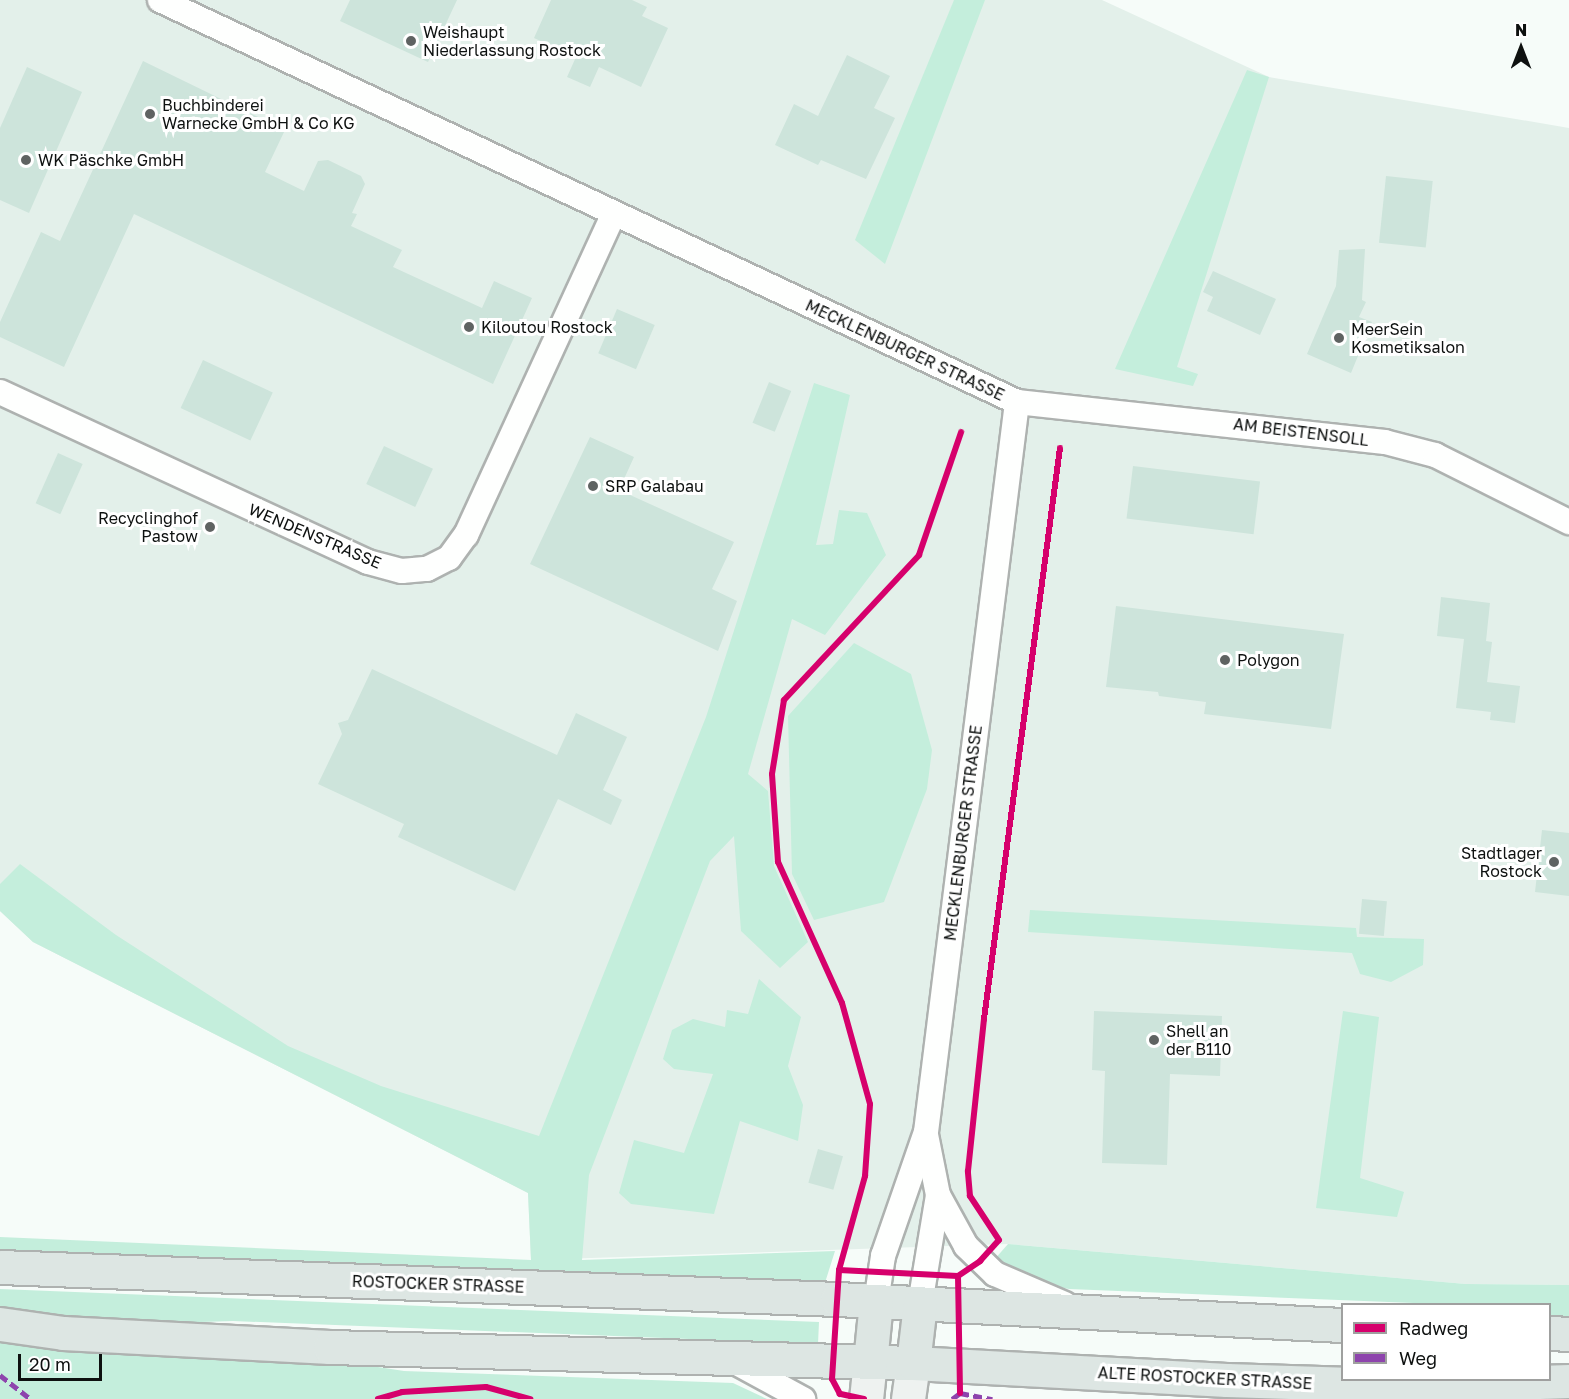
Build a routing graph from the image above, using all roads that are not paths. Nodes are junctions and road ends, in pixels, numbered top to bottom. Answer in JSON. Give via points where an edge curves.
{"nodes":[{"id":1,"x":160,"y":0,"type":"edge"},
{"id":2,"x":614,"y":213,"type":"junction"},
{"id":3,"x":0,"y":392,"type":"edge"},
{"id":4,"x":1017,"y":402,"type":"junction"},
{"id":5,"x":1569,"y":522,"type":"edge"},
{"id":6,"x":926,"y":1132,"type":"junction"},
{"id":7,"x":938,"y":1195,"type":"junction"},
{"id":8,"x":0,"y":1267,"type":"edge"},
{"id":9,"x":876,"y":1302,"type":"junction"},
{"id":10,"x":920,"y":1304,"type":"junction"},
{"id":11,"x":1090,"y":1313,"type":"junction"},
{"id":12,"x":0,"y":1324,"type":"edge"},
{"id":13,"x":1341,"y":1324,"type":"edge"},
{"id":14,"x":1551,"y":1333,"type":"edge"},
{"id":15,"x":1569,"y":1334,"type":"edge"},
{"id":16,"x":728,"y":1358,"type":"junction"},
{"id":17,"x":870,"y":1362,"type":"junction"},
{"id":18,"x":913,"y":1363,"type":"junction"},
{"id":19,"x":1569,"y":1381,"type":"edge"},
{"id":20,"x":803,"y":1399,"type":"edge"},
{"id":21,"x":866,"y":1399,"type":"edge"},
{"id":22,"x":908,"y":1399,"type":"edge"}],
"edges":[{"from":1,"to":2,"type":"street","name":"MECKLENBURGER STRASSE"},
{"from":2,"to":3,"type":"street","name":"WENDENSTRASSE","via":[[466,535],[449,558],[428,569],[402,571],[368,562]]},
{"from":2,"to":4,"type":"street","name":"MECKLENBURGER STRASSE"},
{"from":4,"to":5,"type":"street","name":"AM BEISTENSOLL","via":[[1385,442],[1435,455]]},
{"from":4,"to":6,"type":"street","name":"MECKLENBURGER STRASSE"},
{"from":6,"to":7,"type":"street","name":"MECKLENBURGER STRASSE"},
{"from":6,"to":9,"type":"street","name":"MECKLENBURGER STRASSE","via":[[883,1256]]},
{"from":7,"to":10,"type":"street","name":"MECKLENBURGER STRASSE"},
{"from":7,"to":11,"type":"street","via":[[966,1246],[995,1274]]},
{"from":8,"to":9,"type":"main road","name":"ROSTOCKER STRASSE"},
{"from":9,"to":10,"type":"main road","name":"ROSTOCKER STRASSE"},
{"from":9,"to":17,"type":"main road"},
{"from":10,"to":11,"type":"main road"},
{"from":10,"to":18,"type":"main road"},
{"from":11,"to":13,"type":"main road"},
{"from":12,"to":16,"type":"main road","via":[[63,1333],[330,1347]]},
{"from":14,"to":15,"type":"main road"},
{"from":16,"to":17,"type":"main road"},
{"from":16,"to":20,"type":"street"},
{"from":17,"to":18,"type":"main road"},
{"from":17,"to":21,"type":"street"},
{"from":18,"to":19,"type":"main road","name":"ALTE ROSTOCKER STRASSE","via":[[1406,1386]]},
{"from":18,"to":22,"type":"street"}]}
